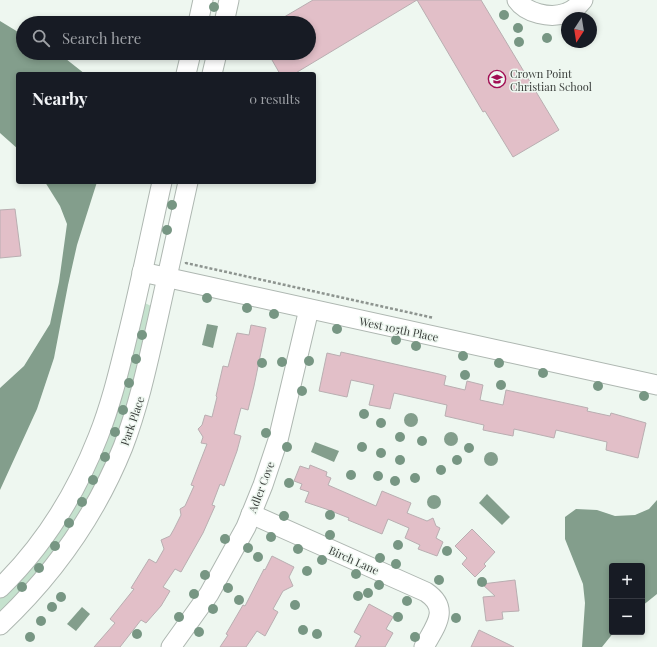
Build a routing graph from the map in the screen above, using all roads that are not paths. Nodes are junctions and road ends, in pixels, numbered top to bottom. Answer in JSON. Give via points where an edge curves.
{"nodes":[{"id":1,"x":203,"y":0,"type":"edge"},
{"id":2,"x":229,"y":0,"type":"edge"},
{"id":3,"x":517,"y":0,"type":"edge"},
{"id":4,"x":583,"y":0,"type":"edge"},
{"id":5,"x":200,"y":16,"type":"edge"},
{"id":6,"x":226,"y":16,"type":"edge"},
{"id":7,"x":189,"y":60,"type":"edge"},
{"id":8,"x":215,"y":60,"type":"edge"},
{"id":9,"x":186,"y":72,"type":"edge"},
{"id":10,"x":212,"y":72,"type":"edge"},
{"id":11,"x":162,"y":184,"type":"edge"},
{"id":12,"x":188,"y":184,"type":"edge"},
{"id":13,"x":142,"y":272,"type":"junction"},
{"id":14,"x":167,"y":277,"type":"junction"},
{"id":15,"x":309,"y":309,"type":"junction"},
{"id":16,"x":657,"y":385,"type":"edge"},
{"id":17,"x":251,"y":514,"type":"junction"},
{"id":18,"x":0,"y":588,"type":"edge"},
{"id":19,"x":0,"y":625,"type":"edge"},
{"id":20,"x":171,"y":647,"type":"edge"},
{"id":21,"x":424,"y":647,"type":"edge"}],
"edges":[{"from":1,"to":5,"type":"street"},
{"from":2,"to":6,"type":"street"},
{"from":3,"to":4,"type":"street","via":[[528,10],[551,16],[566,13]]},
{"from":7,"to":9,"type":"street"},
{"from":8,"to":10,"type":"street"},
{"from":11,"to":13,"type":"street"},
{"from":12,"to":14,"type":"street","name":"Park Place"},
{"from":13,"to":14,"type":"street","name":"West 105th Place"},
{"from":13,"to":18,"type":"street","via":[[117,382],[91,455],[50,528]]},
{"from":14,"to":15,"type":"street","name":"West 105th Place"},
{"from":14,"to":19,"type":"street","name":"Park Place","via":[[142,389],[123,447],[106,486],[82,527],[53,568]]},
{"from":15,"to":16,"type":"street","name":"West 105th Place"},
{"from":15,"to":17,"type":"street","name":"Adler Cove","via":[[278,440]]},
{"from":17,"to":20,"type":"street","name":"Adler Cove","via":[[208,596]]},
{"from":17,"to":21,"type":"street","name":"Birch Lane","via":[[434,597],[439,604],[440,612]]}]}
